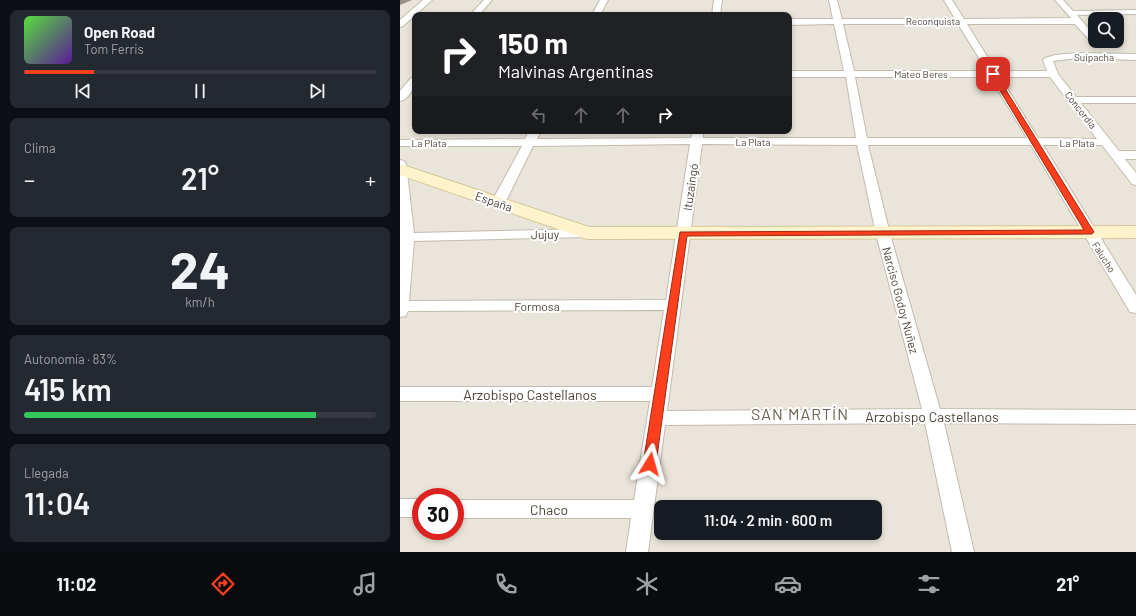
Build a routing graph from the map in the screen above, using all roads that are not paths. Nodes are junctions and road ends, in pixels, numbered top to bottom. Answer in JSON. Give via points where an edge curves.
{"nodes":[{"id":1,"x":428,"y":0,"type":"edge"},
{"id":2,"x":488,"y":0,"type":"edge"},
{"id":3,"x":604,"y":0,"type":"edge"},
{"id":4,"x":718,"y":0,"type":"edge"},
{"id":5,"x":832,"y":0,"type":"edge"},
{"id":6,"x":948,"y":0,"type":"edge"},
{"id":7,"x":1059,"y":0,"type":"edge"},
{"id":8,"x":414,"y":12,"type":"edge"},
{"id":9,"x":477,"y":12,"type":"edge"},
{"id":10,"x":598,"y":12,"type":"edge"},
{"id":11,"x":716,"y":12,"type":"edge"},
{"id":12,"x":1136,"y":12,"type":"edge"},
{"id":13,"x":1070,"y":13,"type":"junction"},
{"id":14,"x":412,"y":14,"type":"edge"},
{"id":15,"x":962,"y":21,"type":"junction"},
{"id":16,"x":1077,"y":21,"type":"junction"},
{"id":17,"x":792,"y":22,"type":"edge"},
{"id":18,"x":838,"y":22,"type":"junction"},
{"id":19,"x":400,"y":24,"type":"edge"},
{"id":20,"x":412,"y":24,"type":"edge"},
{"id":21,"x":1088,"y":33,"type":"edge"},
{"id":22,"x":1102,"y":48,"type":"edge"},
{"id":23,"x":1110,"y":57,"type":"junction"},
{"id":24,"x":1136,"y":57,"type":"edge"},
{"id":25,"x":792,"y":74,"type":"edge"},
{"id":26,"x":850,"y":74,"type":"junction"},
{"id":27,"x":993,"y":74,"type":"junction"},
{"id":28,"x":1053,"y":74,"type":"junction"},
{"id":29,"x":412,"y":84,"type":"edge"},
{"id":30,"x":400,"y":98,"type":"edge"},
{"id":31,"x":1073,"y":100,"type":"junction"},
{"id":32,"x":1136,"y":100,"type":"edge"},
{"id":33,"x":534,"y":134,"type":"edge"},
{"id":34,"x":698,"y":136,"type":"edge"},
{"id":35,"x":862,"y":142,"type":"junction"},
{"id":36,"x":1106,"y":142,"type":"junction"},
{"id":37,"x":400,"y":143,"type":"edge"},
{"id":38,"x":529,"y":143,"type":"junction"},
{"id":39,"x":1035,"y":143,"type":"junction"},
{"id":40,"x":1116,"y":155,"type":"junction"},
{"id":41,"x":1136,"y":155,"type":"edge"},
{"id":42,"x":400,"y":167,"type":"edge"},
{"id":43,"x":1136,"y":181,"type":"edge"},
{"id":44,"x":498,"y":203,"type":"junction"},
{"id":45,"x":1089,"y":232,"type":"junction"},
{"id":46,"x":1136,"y":232,"type":"edge"},
{"id":47,"x":587,"y":233,"type":"junction"},
{"id":48,"x":683,"y":233,"type":"junction"},
{"id":49,"x":883,"y":234,"type":"junction"},
{"id":50,"x":407,"y":237,"type":"junction"},
{"id":51,"x":673,"y":305,"type":"junction"},
{"id":52,"x":1136,"y":308,"type":"edge"},
{"id":53,"x":401,"y":309,"type":"edge"},
{"id":54,"x":400,"y":394,"type":"edge"},
{"id":55,"x":660,"y":394,"type":"junction"},
{"id":56,"x":933,"y":416,"type":"junction"},
{"id":57,"x":1136,"y":417,"type":"edge"},
{"id":58,"x":656,"y":418,"type":"junction"},
{"id":59,"x":400,"y":508,"type":"edge"},
{"id":60,"x":412,"y":508,"type":"edge"},
{"id":61,"x":464,"y":509,"type":"edge"},
{"id":62,"x":643,"y":509,"type":"junction"},
{"id":63,"x":637,"y":552,"type":"edge"},
{"id":64,"x":963,"y":552,"type":"edge"}],
"edges":[{"from":1,"to":8,"type":"street"},
{"from":2,"to":9,"type":"street"},
{"from":3,"to":10,"type":"street"},
{"from":4,"to":11,"type":"street"},
{"from":5,"to":18,"type":"street","name":"Narciso Godoy Nuñez"},
{"from":6,"to":15,"type":"street","name":"Falucho"},
{"from":7,"to":13,"type":"street"},
{"from":12,"to":13,"type":"street"},
{"from":13,"to":16,"type":"street"},
{"from":14,"to":19,"type":"street"},
{"from":15,"to":16,"type":"street","name":"Reconquista"},
{"from":15,"to":18,"type":"street","name":"Reconquista"},
{"from":15,"to":27,"type":"street","name":"Falucho"},
{"from":16,"to":21,"type":"street"},
{"from":17,"to":18,"type":"street","name":"Reconquista"},
{"from":18,"to":26,"type":"street","name":"Narciso Godoy Nuñez"},
{"from":19,"to":20,"type":"street"},
{"from":22,"to":23,"type":"street"},
{"from":23,"to":24,"type":"street","name":"Suipacha"},
{"from":23,"to":28,"type":"street","name":"Suipacha","via":[[1052,58],[1048,60]]},
{"from":25,"to":26,"type":"street","name":"Mateo Beres"},
{"from":26,"to":27,"type":"street","name":"Mateo Beres"},
{"from":26,"to":35,"type":"street","name":"Narciso Godoy Nuñez"},
{"from":27,"to":28,"type":"street","name":"Mateo Beres"},
{"from":27,"to":39,"type":"street","name":"Falucho"},
{"from":28,"to":31,"type":"street","name":"Concordia"},
{"from":29,"to":30,"type":"street"},
{"from":31,"to":32,"type":"street"},
{"from":31,"to":36,"type":"street","name":"Concordia"},
{"from":33,"to":38,"type":"street"},
{"from":34,"to":35,"type":"street","name":"La Plata"},
{"from":34,"to":38,"type":"street","name":"La Plata"},
{"from":34,"to":48,"type":"street","name":"Ituzaingó"},
{"from":35,"to":39,"type":"street","name":"La Plata"},
{"from":35,"to":49,"type":"street","name":"Narciso Godoy Nuñez"},
{"from":36,"to":39,"type":"street","name":"La Plata"},
{"from":36,"to":40,"type":"street","name":"Concordia"},
{"from":37,"to":38,"type":"street","name":"La Plata"},
{"from":38,"to":44,"type":"street"},
{"from":39,"to":45,"type":"street","name":"Falucho"},
{"from":40,"to":41,"type":"street"},
{"from":40,"to":43,"type":"street","name":"Concordia"},
{"from":42,"to":44,"type":"street","name":"España"},
{"from":42,"to":50,"type":"street"},
{"from":44,"to":47,"type":"street","name":"España"},
{"from":45,"to":46,"type":"street","name":"Jujuy"},
{"from":45,"to":49,"type":"street","name":"Jujuy"},
{"from":45,"to":52,"type":"street","name":"Falucho"},
{"from":47,"to":48,"type":"street","name":"Jujuy"},
{"from":47,"to":50,"type":"street","name":"Jujuy"},
{"from":48,"to":49,"type":"street","name":"Jujuy"},
{"from":48,"to":51,"type":"street","name":"Ituzaingó"},
{"from":49,"to":56,"type":"street","name":"Narciso Godoy Nuñez"},
{"from":50,"to":53,"type":"street"},
{"from":51,"to":53,"type":"street","name":"Formosa"},
{"from":51,"to":55,"type":"street","name":"Ituzaingó"},
{"from":54,"to":55,"type":"street","name":"Arzobispo Castellanos"},
{"from":55,"to":58,"type":"street","name":"Ituzaingó"},
{"from":56,"to":57,"type":"street","name":"Arzobispo Castellanos"},
{"from":56,"to":58,"type":"street","name":"Arzobispo Castellanos"},
{"from":56,"to":64,"type":"street","name":"Narciso Godoy Nuñez"},
{"from":58,"to":62,"type":"street","name":"Ituzaingó"},
{"from":59,"to":60,"type":"street"},
{"from":61,"to":62,"type":"street","name":"Chaco"},
{"from":62,"to":63,"type":"street","name":"Ituzaingó"}]}
